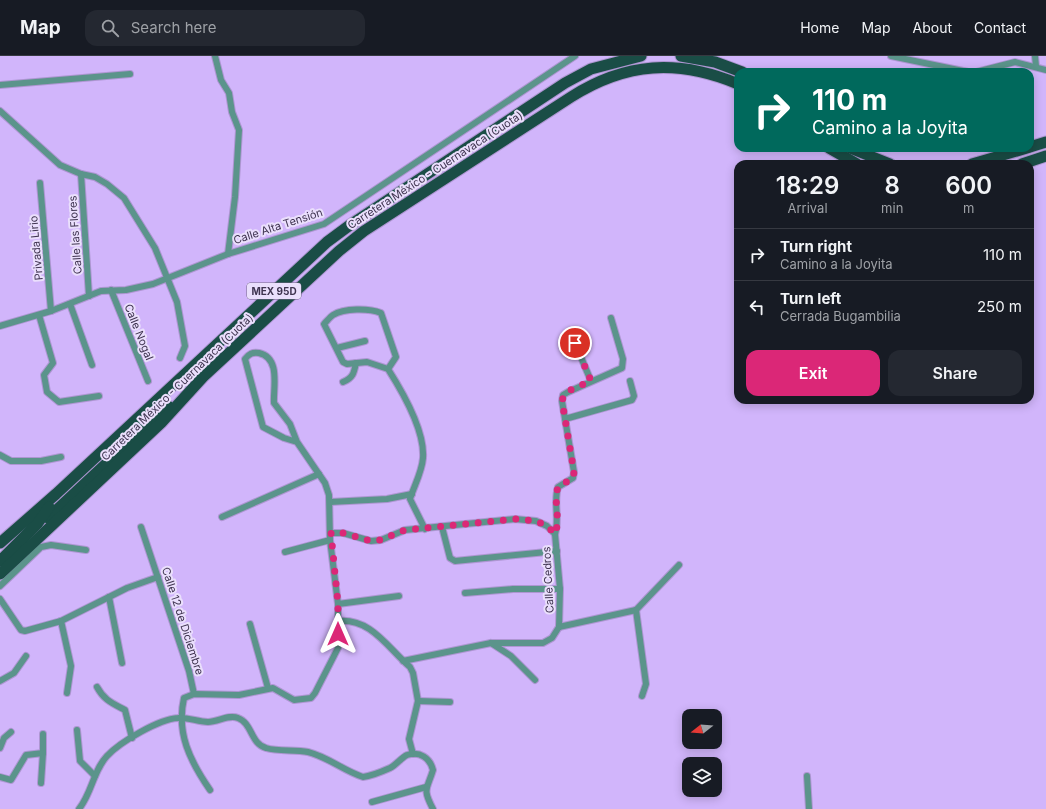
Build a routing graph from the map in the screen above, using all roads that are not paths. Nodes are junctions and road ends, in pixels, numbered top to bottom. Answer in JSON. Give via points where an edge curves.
{"nodes":[{"id":1,"x":215,"y":56,"type":"edge"},
{"id":2,"x":575,"y":56,"type":"edge"},
{"id":3,"x":641,"y":56,"type":"edge"},
{"id":4,"x":681,"y":56,"type":"edge"},
{"id":5,"x":891,"y":56,"type":"edge"},
{"id":6,"x":1035,"y":56,"type":"edge"},
{"id":7,"x":1036,"y":66,"type":"junction"},
{"id":8,"x":949,"y":68,"type":"edge"},
{"id":9,"x":992,"y":68,"type":"edge"},
{"id":10,"x":734,"y":69,"type":"edge"},
{"id":11,"x":1046,"y":70,"type":"edge"},
{"id":12,"x":130,"y":74,"type":"dead end"},
{"id":13,"x":734,"y":83,"type":"edge"},
{"id":14,"x":0,"y":85,"type":"edge"},
{"id":15,"x":0,"y":111,"type":"edge"},
{"id":16,"x":1046,"y":142,"type":"edge"},
{"id":17,"x":1034,"y":146,"type":"edge"},
{"id":18,"x":836,"y":152,"type":"edge"},
{"id":19,"x":860,"y":152,"type":"edge"},
{"id":20,"x":1013,"y":152,"type":"edge"},
{"id":21,"x":1046,"y":156,"type":"edge"},
{"id":22,"x":850,"y":160,"type":"edge"},
{"id":23,"x":880,"y":160,"type":"edge"},
{"id":24,"x":986,"y":160,"type":"edge"},
{"id":25,"x":1034,"y":160,"type":"edge"},
{"id":26,"x":81,"y":174,"type":"junction"},
{"id":27,"x":40,"y":183,"type":"dead end"},
{"id":28,"x":228,"y":254,"type":"junction"},
{"id":29,"x":167,"y":279,"type":"junction"},
{"id":30,"x":111,"y":290,"type":"junction"},
{"id":31,"x":89,"y":296,"type":"junction"},
{"id":32,"x":70,"y":304,"type":"junction"},
{"id":33,"x":51,"y":311,"type":"junction"},
{"id":34,"x":39,"y":315,"type":"junction"},
{"id":35,"x":611,"y":318,"type":"dead end"},
{"id":36,"x":0,"y":326,"type":"edge"},
{"id":37,"x":365,"y":341,"type":"dead end"},
{"id":38,"x":575,"y":343,"type":"dead end"},
{"id":39,"x":337,"y":348,"type":"junction"},
{"id":40,"x":180,"y":358,"type":"dead end"},
{"id":41,"x":356,"y":363,"type":"junction"},
{"id":42,"x":92,"y":365,"type":"dead end"},
{"id":43,"x":388,"y":369,"type":"junction"},
{"id":44,"x":203,"y":377,"type":"junction"},
{"id":45,"x":148,"y":381,"type":"dead end"},
{"id":46,"x":591,"y":381,"type":"junction"},
{"id":47,"x":630,"y":381,"type":"dead end"},
{"id":48,"x":343,"y":382,"type":"dead end"},
{"id":49,"x":99,"y":396,"type":"dead end"},
{"id":50,"x":565,"y":418,"type":"junction"},
{"id":51,"x":297,"y":442,"type":"junction"},
{"id":52,"x":0,"y":455,"type":"edge"},
{"id":53,"x":61,"y":457,"type":"dead end"},
{"id":54,"x":319,"y":474,"type":"junction"},
{"id":55,"x":56,"y":494,"type":"junction"},
{"id":56,"x":412,"y":494,"type":"junction"},
{"id":57,"x":330,"y":502,"type":"junction"},
{"id":58,"x":222,"y":518,"type":"dead end"},
{"id":59,"x":141,"y":527,"type":"dead end"},
{"id":60,"x":442,"y":527,"type":"junction"},
{"id":61,"x":425,"y":529,"type":"junction"},
{"id":62,"x":555,"y":534,"type":"junction"},
{"id":63,"x":330,"y":537,"type":"junction"},
{"id":64,"x":0,"y":543,"type":"edge"},
{"id":65,"x":86,"y":550,"type":"dead end"},
{"id":66,"x":557,"y":551,"type":"junction"},
{"id":67,"x":285,"y":552,"type":"dead end"},
{"id":68,"x":0,"y":561,"type":"edge"},
{"id":69,"x":0,"y":564,"type":"edge"},
{"id":70,"x":680,"y":565,"type":"dead end"},
{"id":71,"x":5,"y":575,"type":"edge"},
{"id":72,"x":158,"y":577,"type":"junction"},
{"id":73,"x":0,"y":586,"type":"edge"},
{"id":74,"x":560,"y":588,"type":"junction"},
{"id":75,"x":465,"y":594,"type":"dead end"},
{"id":76,"x":399,"y":596,"type":"dead end"},
{"id":77,"x":109,"y":597,"type":"junction"},
{"id":78,"x":0,"y":599,"type":"edge"},
{"id":79,"x":338,"y":604,"type":"junction"},
{"id":80,"x":636,"y":610,"type":"junction"},
{"id":81,"x":338,"y":621,"type":"junction"},
{"id":82,"x":61,"y":622,"type":"junction"},
{"id":83,"x":250,"y":624,"type":"dead end"},
{"id":84,"x":559,"y":627,"type":"junction"},
{"id":85,"x":491,"y":643,"type":"junction"},
{"id":86,"x":26,"y":656,"type":"dead end"},
{"id":87,"x":403,"y":661,"type":"junction"},
{"id":88,"x":122,"y":663,"type":"dead end"},
{"id":89,"x":535,"y":680,"type":"dead end"},
{"id":90,"x":0,"y":681,"type":"edge"},
{"id":91,"x":97,"y":687,"type":"dead end"},
{"id":92,"x":268,"y":688,"type":"junction"},
{"id":93,"x":67,"y":693,"type":"dead end"},
{"id":94,"x":194,"y":694,"type":"junction"},
{"id":95,"x":642,"y":696,"type":"dead end"},
{"id":96,"x":418,"y":701,"type":"junction"},
{"id":97,"x":450,"y":702,"type":"dead end"},
{"id":98,"x":180,"y":717,"type":"junction"},
{"id":99,"x":77,"y":730,"type":"dead end"},
{"id":100,"x":11,"y":732,"type":"dead end"},
{"id":101,"x":43,"y":734,"type":"dead end"},
{"id":102,"x":132,"y":738,"type":"junction"},
{"id":103,"x":0,"y":748,"type":"edge"},
{"id":104,"x":43,"y":753,"type":"junction"},
{"id":105,"x":414,"y":754,"type":"junction"},
{"id":106,"x":94,"y":776,"type":"junction"},
{"id":107,"x":807,"y":776,"type":"dead end"},
{"id":108,"x":0,"y":777,"type":"edge"},
{"id":109,"x":41,"y":783,"type":"dead end"},
{"id":110,"x":426,"y":787,"type":"junction"},
{"id":111,"x":210,"y":790,"type":"dead end"},
{"id":112,"x":372,"y":802,"type":"dead end"},
{"id":113,"x":79,"y":809,"type":"edge"},
{"id":114,"x":433,"y":809,"type":"edge"},
{"id":115,"x":809,"y":809,"type":"edge"}],
"edges":[{"from":1,"to":28,"type":"street","via":[[221,80],[230,93],[232,112],[239,130]]},
{"from":2,"to":28,"type":"street","name":"Calle Alta Tensión","via":[[324,224]]},
{"from":3,"to":55,"type":"highway","name":"Carretera México - Cuernavaca (Cuota)","number":"MEX 95D","via":[[591,69],[565,83],[344,229],[307,260]]},
{"from":4,"to":10,"type":"highway","via":[[715,62]]},
{"from":5,"to":8,"type":"street"},
{"from":6,"to":7,"type":"street"},
{"from":7,"to":9,"type":"street","via":[[1015,62]]},
{"from":7,"to":11,"type":"street"},
{"from":12,"to":14,"type":"street"},
{"from":13,"to":44,"type":"highway","name":"Carretera México - Cuernavaca (Cuota)","number":"MEX 95D","via":[[705,72],[670,67],[628,71],[586,87],[364,231],[313,274]]},
{"from":15,"to":26,"type":"street","via":[[60,165]]},
{"from":16,"to":17,"type":"highway"},
{"from":18,"to":22,"type":"highway"},
{"from":19,"to":23,"type":"highway"},
{"from":20,"to":24,"type":"highway"},
{"from":21,"to":25,"type":"highway"},
{"from":26,"to":29,"type":"street","via":[[101,180],[124,198],[155,248]]},
{"from":26,"to":31,"type":"street","name":"Calle las Flores"},
{"from":27,"to":33,"type":"street","name":"Privada Lirio"},
{"from":28,"to":29,"type":"street","name":"Calle Alta Tensión"},
{"from":29,"to":30,"type":"street","name":"Calle Alta Tensión","via":[[138,288]]},
{"from":29,"to":40,"type":"street","via":[[177,302],[185,335],[186,346]]},
{"from":30,"to":31,"type":"street","name":"Calle Alta Tensión"},
{"from":30,"to":45,"type":"street","name":"Calle Nogal"},
{"from":31,"to":32,"type":"street","name":"Calle Alta Tensión"},
{"from":32,"to":33,"type":"street","name":"Calle Alta Tensión"},
{"from":32,"to":42,"type":"street"},
{"from":33,"to":34,"type":"street","name":"Calle Alta Tensión"},
{"from":34,"to":36,"type":"street","name":"Calle Alta Tensión"},
{"from":34,"to":49,"type":"street","via":[[53,363],[44,375],[47,392],[59,402]]},
{"from":35,"to":46,"type":"street","via":[[623,359],[622,368]]},
{"from":37,"to":39,"type":"street"},
{"from":38,"to":46,"type":"street"},
{"from":39,"to":41,"type":"street","via":[[343,362]]},
{"from":39,"to":43,"type":"street","via":[[324,326],[329,319],[342,311],[376,311],[380,313],[396,357]]},
{"from":41,"to":43,"type":"street","via":[[367,362]]},
{"from":41,"to":48,"type":"street","via":[[353,375]]},
{"from":43,"to":56,"type":"street","via":[[415,419],[423,446],[422,467]]},
{"from":44,"to":69,"type":"highway","via":[[153,419]]},
{"from":44,"to":71,"type":"highway","name":"Carretera México - Cuernavaca (Cuota)","number":"MEX 95D","via":[[161,423]]},
{"from":46,"to":50,"type":"street","via":[[564,395],[562,401]]},
{"from":47,"to":50,"type":"street","via":[[634,396],[632,400]]},
{"from":50,"to":62,"type":"street","name":"Calle Cedros","via":[[574,472],[573,478],[558,487],[555,499],[558,525]]},
{"from":51,"to":51,"type":"street","via":[[263,427],[245,359],[250,354],[263,354],[270,360],[276,380],[274,403],[290,424]]},
{"from":51,"to":54,"type":"street"},
{"from":52,"to":53,"type":"street","via":[[11,461],[41,461]]},
{"from":54,"to":57,"type":"street","via":[[325,483]]},
{"from":54,"to":58,"type":"street"},
{"from":55,"to":64,"type":"highway","name":"Carretera México - Cuernavaca (Cuota)","number":"MEX 95D"},
{"from":55,"to":68,"type":"highway","via":[[38,523]]},
{"from":56,"to":57,"type":"street","via":[[387,499]]},
{"from":56,"to":61,"type":"street","via":[[412,505]]},
{"from":57,"to":63,"type":"street"},
{"from":59,"to":72,"type":"street","name":"Calle 12 de Diciembre"},
{"from":60,"to":61,"type":"street"},
{"from":60,"to":62,"type":"street","via":[[515,519],[536,521],[547,526]]},
{"from":60,"to":66,"type":"street","via":[[450,558],[454,561]]},
{"from":61,"to":63,"type":"street","via":[[405,530],[371,541],[343,533]]},
{"from":62,"to":66,"type":"street","name":"Calle Cedros"},
{"from":63,"to":67,"type":"street"},
{"from":63,"to":79,"type":"street"},
{"from":65,"to":71,"type":"street","via":[[46,545]]},
{"from":66,"to":74,"type":"street","name":"Calle Cedros"},
{"from":70,"to":80,"type":"street"},
{"from":71,"to":73,"type":"street"},
{"from":72,"to":77,"type":"street"},
{"from":72,"to":94,"type":"street","name":"Calle 12 de Diciembre"},
{"from":74,"to":75,"type":"street"},
{"from":74,"to":84,"type":"street","name":"Calle Cedros"},
{"from":76,"to":79,"type":"street"},
{"from":77,"to":82,"type":"street"},
{"from":77,"to":88,"type":"street"},
{"from":78,"to":82,"type":"street","via":[[21,630]]},
{"from":79,"to":81,"type":"street"},
{"from":80,"to":84,"type":"street","name":"Calle Cedros"},
{"from":80,"to":95,"type":"street","via":[[646,684]]},
{"from":81,"to":87,"type":"street","via":[[357,622],[368,628]]},
{"from":81,"to":92,"type":"street","via":[[338,648],[311,698],[294,700],[273,688]]},
{"from":82,"to":93,"type":"street","via":[[71,671]]},
{"from":83,"to":92,"type":"street"},
{"from":84,"to":85,"type":"street","via":[[552,638],[543,643]]},
{"from":85,"to":87,"type":"street"},
{"from":85,"to":89,"type":"street","via":[[511,656]]},
{"from":86,"to":90,"type":"street","via":[[14,673]]},
{"from":87,"to":96,"type":"street","via":[[413,674]]},
{"from":91,"to":102,"type":"street","via":[[108,701],[125,710]]},
{"from":92,"to":94,"type":"street","via":[[239,695]]},
{"from":94,"to":98,"type":"street","via":[[184,698]]},
{"from":96,"to":97,"type":"street"},
{"from":96,"to":105,"type":"street","via":[[409,739]]},
{"from":98,"to":102,"type":"street","via":[[162,720]]},
{"from":98,"to":105,"type":"street","via":[[206,722],[238,718],[243,721],[259,745],[267,749],[308,752],[363,777],[388,769],[406,756]]},
{"from":98,"to":111,"type":"street","via":[[193,765]]},
{"from":99,"to":106,"type":"street","via":[[80,761]]},
{"from":100,"to":103,"type":"street","via":[[4,738]]},
{"from":101,"to":104,"type":"street"},
{"from":102,"to":106,"type":"street","via":[[115,748],[105,758]]},
{"from":104,"to":108,"type":"street","via":[[26,755],[11,780]]},
{"from":104,"to":109,"type":"street"},
{"from":105,"to":110,"type":"street","via":[[422,755],[432,764],[433,770]]},
{"from":106,"to":113,"type":"street","via":[[86,800]]},
{"from":107,"to":115,"type":"street"},
{"from":110,"to":112,"type":"street"},
{"from":110,"to":114,"type":"street","via":[[427,798]]}]}
